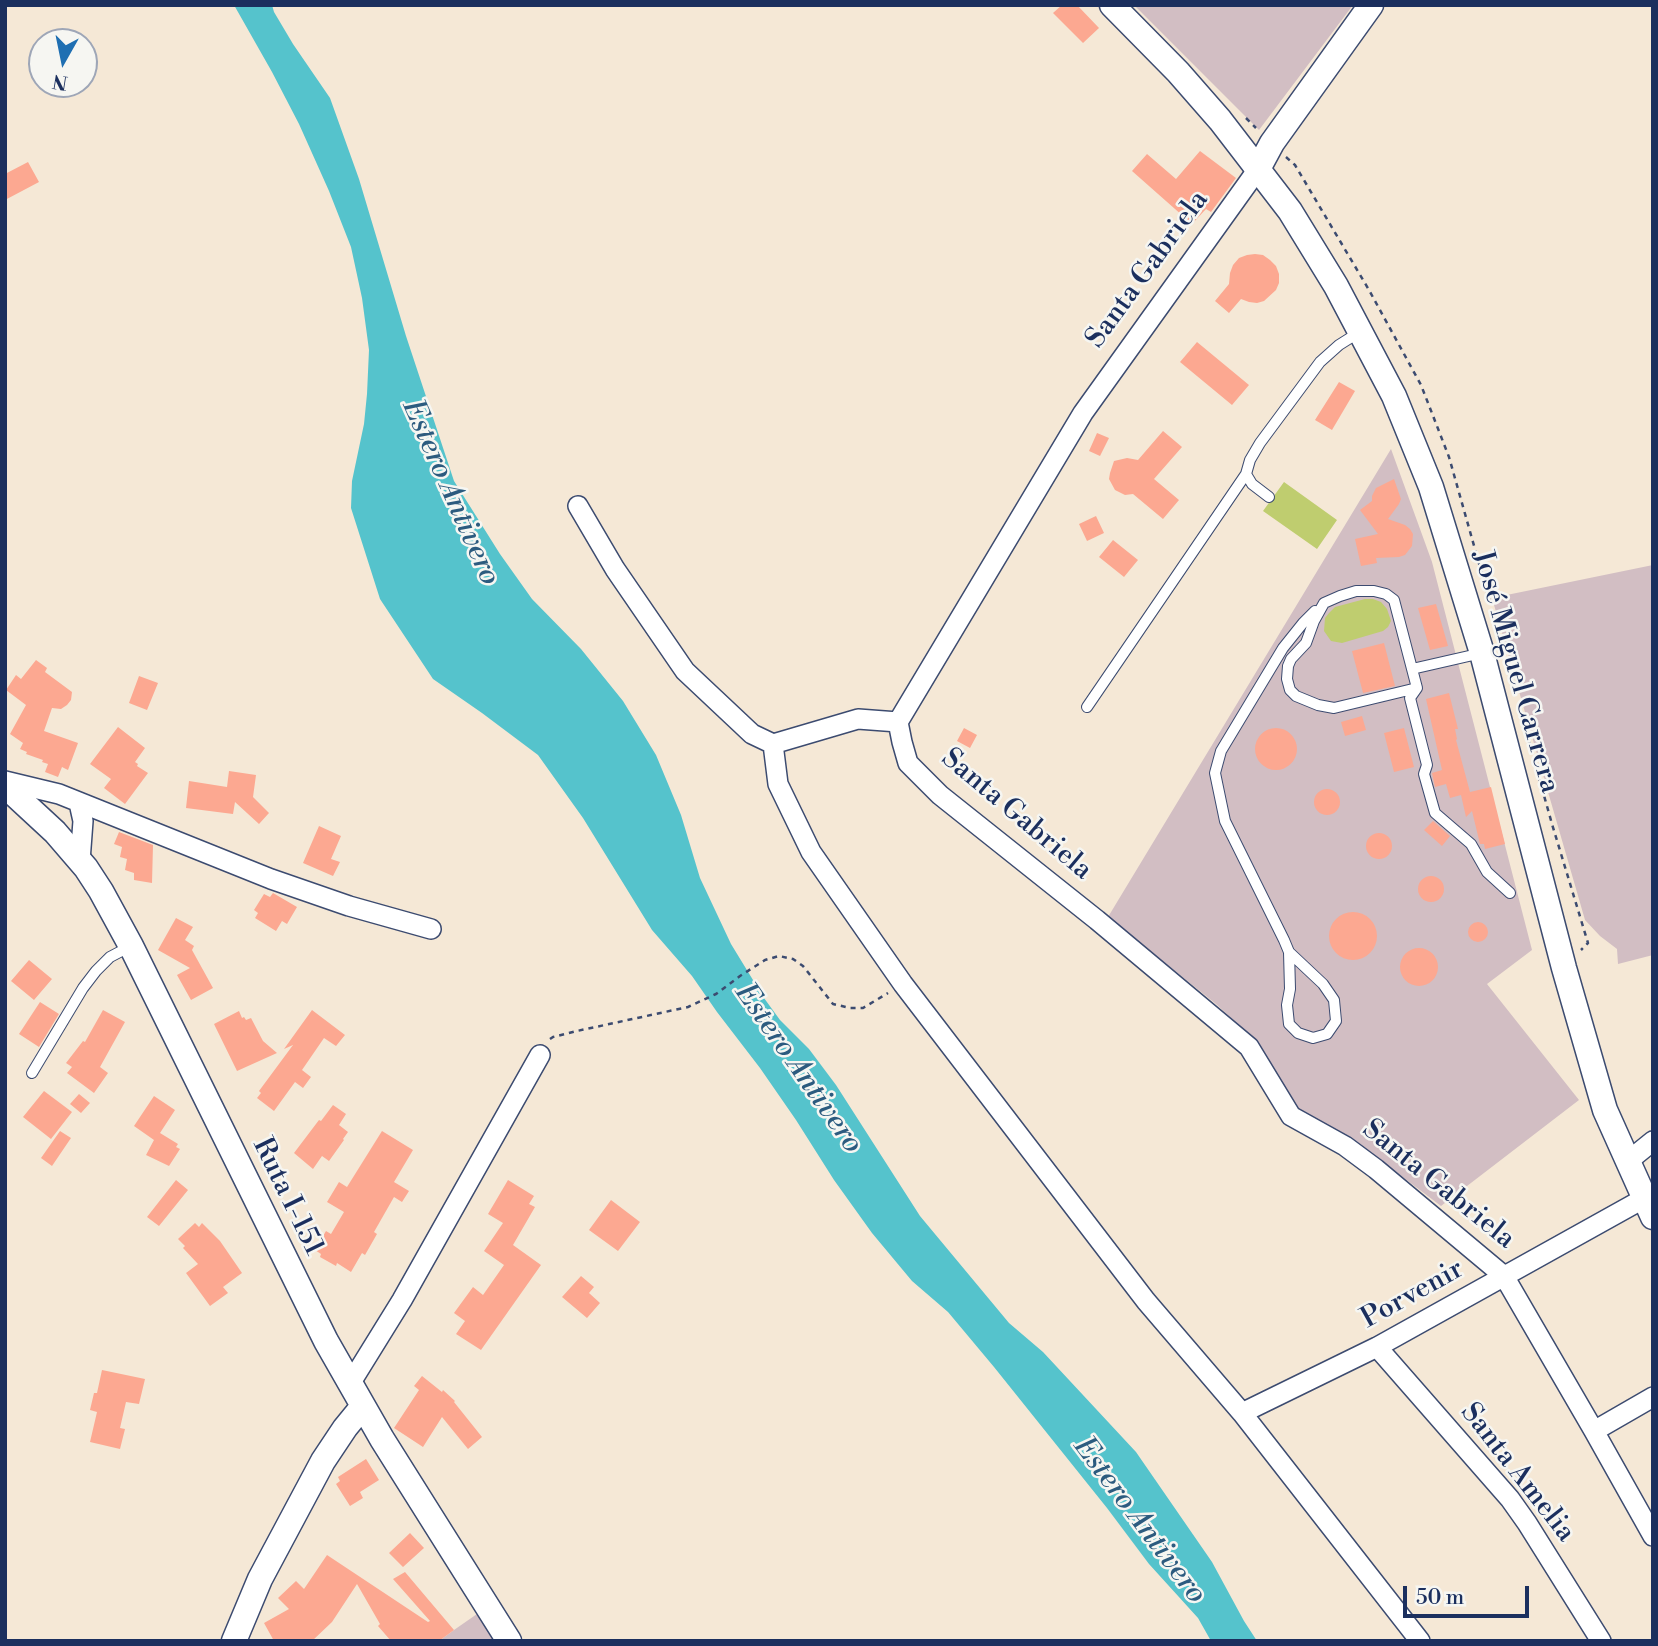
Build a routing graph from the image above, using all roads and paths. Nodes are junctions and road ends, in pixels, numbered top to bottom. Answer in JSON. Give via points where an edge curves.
{"nodes":[{"id":1,"x":1112,"y":5,"type":"edge"},
{"id":2,"x":1371,"y":5,"type":"edge"},
{"id":3,"x":1258,"y":169,"type":"junction"},
{"id":4,"x":1360,"y":332,"type":"junction"},
{"id":5,"x":1247,"y":474,"type":"junction"},
{"id":6,"x":1269,"y":497,"type":"dead end"},
{"id":7,"x":578,"y":506,"type":"dead end"},
{"id":8,"x":1324,"y":603,"type":"junction"},
{"id":9,"x":1482,"y":653,"type":"junction"},
{"id":10,"x":1412,"y":669,"type":"junction"},
{"id":11,"x":1417,"y":688,"type":"junction"},
{"id":12,"x":1087,"y":707,"type":"dead end"},
{"id":13,"x":898,"y":722,"type":"junction"},
{"id":14,"x":773,"y":744,"type":"junction"},
{"id":15,"x":5,"y":781,"type":"edge"},
{"id":16,"x":5,"y":788,"type":"edge"},
{"id":17,"x":79,"y":803,"type":"junction"},
{"id":18,"x":80,"y":861,"type":"junction"},
{"id":19,"x":1510,"y":893,"type":"dead end"},
{"id":20,"x":431,"y":929,"type":"dead end"},
{"id":21,"x":131,"y":946,"type":"junction"},
{"id":22,"x":1289,"y":953,"type":"junction"},
{"id":23,"x":903,"y":984,"type":"junction"},
{"id":24,"x":540,"y":1055,"type":"joint"},
{"id":25,"x":32,"y":1073,"type":"dead end"},
{"id":26,"x":1653,"y":1141,"type":"edge"},
{"id":27,"x":1627,"y":1161,"type":"junction"},
{"id":28,"x":1648,"y":1208,"type":"edge"},
{"id":29,"x":1504,"y":1276,"type":"junction"},
{"id":30,"x":1377,"y":1347,"type":"junction"},
{"id":31,"x":350,"y":1384,"type":"junction"},
{"id":32,"x":1653,"y":1396,"type":"edge"},
{"id":33,"x":363,"y":1406,"type":"junction"},
{"id":34,"x":1242,"y":1413,"type":"junction"},
{"id":35,"x":1594,"y":1431,"type":"junction"},
{"id":36,"x":1653,"y":1536,"type":"edge"},
{"id":37,"x":234,"y":1641,"type":"edge"},
{"id":38,"x":509,"y":1641,"type":"edge"},
{"id":39,"x":1420,"y":1641,"type":"edge"},
{"id":40,"x":1601,"y":1641,"type":"edge"}],
"edges":[{"from":1,"to":3,"type":"street","name":"José Miguel Carrera","via":[[1178,72]]},
{"from":2,"to":3,"type":"street","name":"Santa Gabriela"},
{"from":3,"to":4,"type":"street","name":"José Miguel Carrera","via":[[1290,212]]},
{"from":3,"to":13,"type":"street","name":"Santa Gabriela","via":[[1083,413]]},
{"from":4,"to":5,"type":"lane","via":[[1320,362],[1260,443]]},
{"from":4,"to":9,"type":"street","name":"José Miguel Carrera","via":[[1394,396],[1431,487]]},
{"from":5,"to":6,"type":"lane"},
{"from":5,"to":12,"type":"lane"},
{"from":7,"to":14,"type":"street","via":[[685,671],[752,734]]},
{"from":8,"to":10,"type":"lane","via":[[1356,592],[1386,594],[1394,600]]},
{"from":8,"to":11,"type":"lane","via":[[1306,643],[1288,666],[1287,679],[1296,696],[1334,708]]},
{"from":8,"to":22,"type":"lane","via":[[1283,648],[1221,751],[1215,773],[1225,821]]},
{"from":9,"to":10,"type":"lane"},
{"from":9,"to":27,"type":"street","name":"José Miguel Carrera","via":[[1605,1111]]},
{"from":10,"to":11,"type":"lane"},
{"from":11,"to":19,"type":"lane","via":[[1410,698],[1434,813],[1471,844],[1488,872]]},
{"from":13,"to":14,"type":"street","via":[[858,719]]},
{"from":13,"to":29,"type":"street","name":"Santa Gabriela","via":[[908,762],[940,795],[1249,1047],[1291,1116],[1376,1169]]},
{"from":14,"to":23,"type":"street","via":[[778,784],[811,852]]},
{"from":15,"to":17,"type":"street"},
{"from":16,"to":18,"type":"street","name":"Ruta I-151","via":[[38,815]]},
{"from":17,"to":18,"type":"street"},
{"from":17,"to":20,"type":"street","via":[[271,879]]},
{"from":18,"to":21,"type":"street","name":"Ruta I-151"},
{"from":21,"to":25,"type":"lane","via":[[96,971]]},
{"from":21,"to":31,"type":"street","name":"Ruta I-151","via":[[302,1296]]},
{"from":22,"to":22,"type":"lane","via":[[1334,1000],[1336,1021],[1327,1034],[1313,1038],[1289,1024]]},
{"from":23,"to":24,"type":"path","via":[[863,1009],[850,1009],[833,1004],[803,967],[779,956],[688,1007],[553,1037]]},
{"from":23,"to":34,"type":"street","via":[[1146,1301]]},
{"from":24,"to":31,"type":"street","via":[[409,1289]]},
{"from":26,"to":27,"type":"street"},
{"from":27,"to":28,"type":"street","name":"José Miguel Carrera"},
{"from":28,"to":29,"type":"street","name":"Porvenir"},
{"from":29,"to":30,"type":"street","name":"Porvenir"},
{"from":29,"to":35,"type":"street","name":"Santa Gabriela"},
{"from":30,"to":34,"type":"street","name":"Porvenir"},
{"from":30,"to":40,"type":"street","name":"Santa Amelia","via":[[1504,1492]]},
{"from":31,"to":33,"type":"street","name":"Ruta I-151"},
{"from":32,"to":35,"type":"street"},
{"from":33,"to":37,"type":"street","via":[[323,1461],[260,1579]]},
{"from":33,"to":38,"type":"street","name":"Ruta I-151"},
{"from":34,"to":39,"type":"street"},
{"from":35,"to":36,"type":"street","name":"Santa Gabriela"}]}
